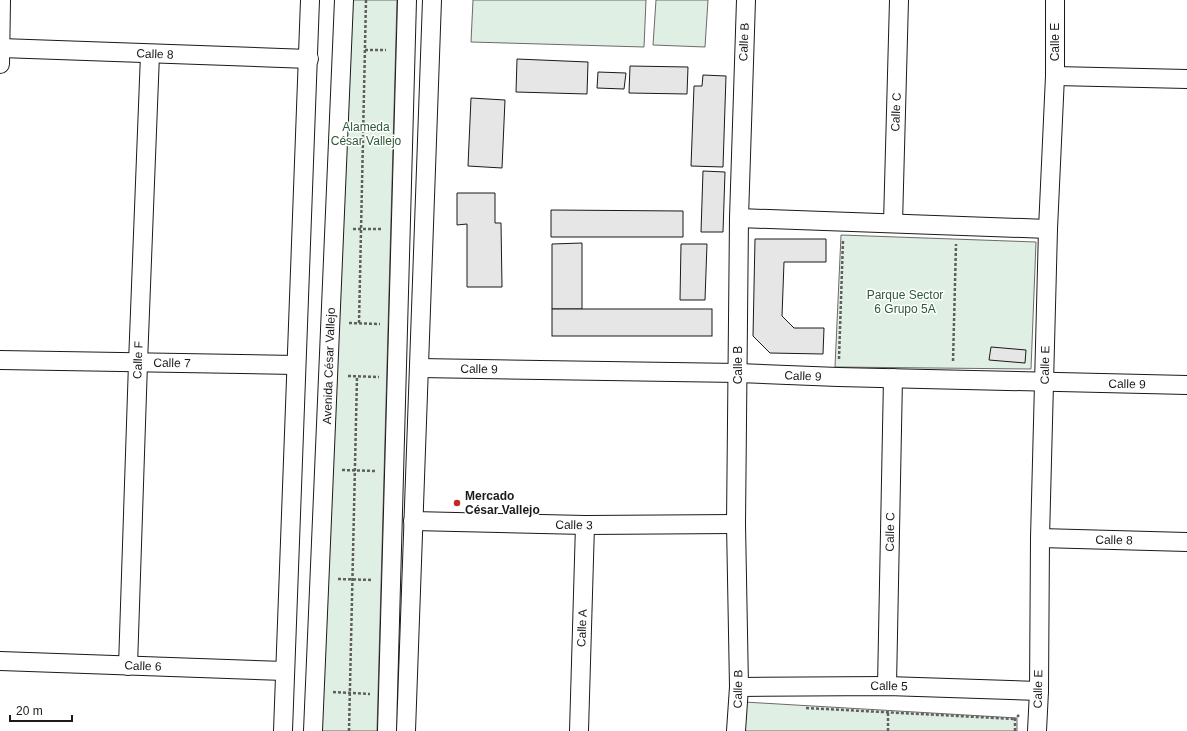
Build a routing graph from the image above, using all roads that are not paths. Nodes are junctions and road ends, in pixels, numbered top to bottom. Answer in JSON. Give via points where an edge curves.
{"nodes":[{"id":1,"x":1,"y":0,"type":"edge"},
{"id":2,"x":310,"y":0,"type":"edge"},
{"id":3,"x":344,"y":0,"type":"edge"},
{"id":4,"x":408,"y":0,"type":"edge"},
{"id":5,"x":432,"y":0,"type":"edge"},
{"id":6,"x":746,"y":0,"type":"edge"},
{"id":7,"x":899,"y":0,"type":"edge"},
{"id":8,"x":1055,"y":0,"type":"edge"},
{"id":9,"x":150,"y":54,"type":"junction"},
{"id":10,"x":0,"y":56,"type":"edge"},
{"id":11,"x":309,"y":59,"type":"junction"},
{"id":12,"x":1055,"y":76,"type":"junction"},
{"id":13,"x":1187,"y":79,"type":"edge"},
{"id":14,"x":739,"y":218,"type":"junction"},
{"id":15,"x":893,"y":224,"type":"junction"},
{"id":16,"x":1048,"y":229,"type":"junction"},
{"id":17,"x":0,"y":360,"type":"edge"},
{"id":18,"x":138,"y":362,"type":"junction"},
{"id":19,"x":296,"y":365,"type":"junction"},
{"id":20,"x":419,"y":368,"type":"junction"},
{"id":21,"x":738,"y":373,"type":"junction"},
{"id":22,"x":893,"y":378,"type":"junction"},
{"id":23,"x":1044,"y":382,"type":"junction"},
{"id":24,"x":1187,"y":385,"type":"edge"},
{"id":25,"x":413,"y":521,"type":"junction"},
{"id":26,"x":736,"y":524,"type":"junction"},
{"id":27,"x":584,"y":525,"type":"junction"},
{"id":28,"x":1040,"y":538,"type":"junction"},
{"id":29,"x":1187,"y":542,"type":"edge"},
{"id":30,"x":0,"y":661,"type":"edge"},
{"id":31,"x":128,"y":666,"type":"junction"},
{"id":32,"x":285,"y":671,"type":"junction"},
{"id":33,"x":887,"y":686,"type":"junction"},
{"id":34,"x":738,"y":687,"type":"junction"},
{"id":35,"x":1039,"y":691,"type":"junction"},
{"id":36,"x":283,"y":731,"type":"edge"},
{"id":37,"x":313,"y":731,"type":"edge"},
{"id":38,"x":387,"y":731,"type":"edge"},
{"id":39,"x":406,"y":731,"type":"edge"},
{"id":40,"x":579,"y":731,"type":"edge"},
{"id":41,"x":736,"y":731,"type":"edge"},
{"id":42,"x":1037,"y":731,"type":"edge"}],
"edges":[{"from":1,"to":10,"type":"street"},
{"from":2,"to":11,"type":"street"},
{"from":3,"to":37,"type":"street","name":"Avenida César Vallejo"},
{"from":4,"to":38,"type":"street"},
{"from":5,"to":20,"type":"street"},
{"from":6,"to":14,"type":"street","name":"Calle B"},
{"from":7,"to":15,"type":"street","name":"Calle C"},
{"from":8,"to":12,"type":"street","name":"Calle E"},
{"from":9,"to":10,"type":"street","name":"Calle 8"},
{"from":9,"to":11,"type":"street","name":"Calle 8"},
{"from":9,"to":18,"type":"street","name":"Calle F"},
{"from":11,"to":19,"type":"street"},
{"from":12,"to":13,"type":"street"},
{"from":12,"to":16,"type":"street","name":"Calle E"},
{"from":14,"to":15,"type":"street"},
{"from":14,"to":21,"type":"street","name":"Calle B"},
{"from":15,"to":16,"type":"street"},
{"from":16,"to":23,"type":"street","name":"Calle E"},
{"from":17,"to":18,"type":"street","name":"Calle 7"},
{"from":18,"to":19,"type":"street","name":"Calle 7"},
{"from":18,"to":31,"type":"street","name":"Calle F"},
{"from":19,"to":32,"type":"street"},
{"from":20,"to":21,"type":"street","name":"Calle 9"},
{"from":20,"to":25,"type":"street"},
{"from":21,"to":22,"type":"street","name":"Calle 9"},
{"from":21,"to":26,"type":"street","name":"Calle B"},
{"from":22,"to":23,"type":"street","name":"Calle 9"},
{"from":22,"to":33,"type":"street","name":"Calle C"},
{"from":23,"to":24,"type":"street","name":"Calle 9"},
{"from":23,"to":28,"type":"street","name":"Calle E"},
{"from":25,"to":27,"type":"street","name":"Calle 3"},
{"from":25,"to":39,"type":"street"},
{"from":26,"to":27,"type":"street","name":"Calle 3"},
{"from":26,"to":34,"type":"street","name":"Calle B"},
{"from":27,"to":40,"type":"street","name":"Calle A"},
{"from":28,"to":29,"type":"street","name":"Calle 8"},
{"from":28,"to":35,"type":"street","name":"Calle E"},
{"from":30,"to":31,"type":"street","name":"Calle 6"},
{"from":31,"to":32,"type":"street","name":"Calle 6"},
{"from":32,"to":36,"type":"street"},
{"from":33,"to":34,"type":"street","name":"Calle 5"},
{"from":33,"to":35,"type":"street","name":"Calle 5"},
{"from":34,"to":41,"type":"street","name":"Calle B"},
{"from":35,"to":42,"type":"street","name":"Calle E"}]}
